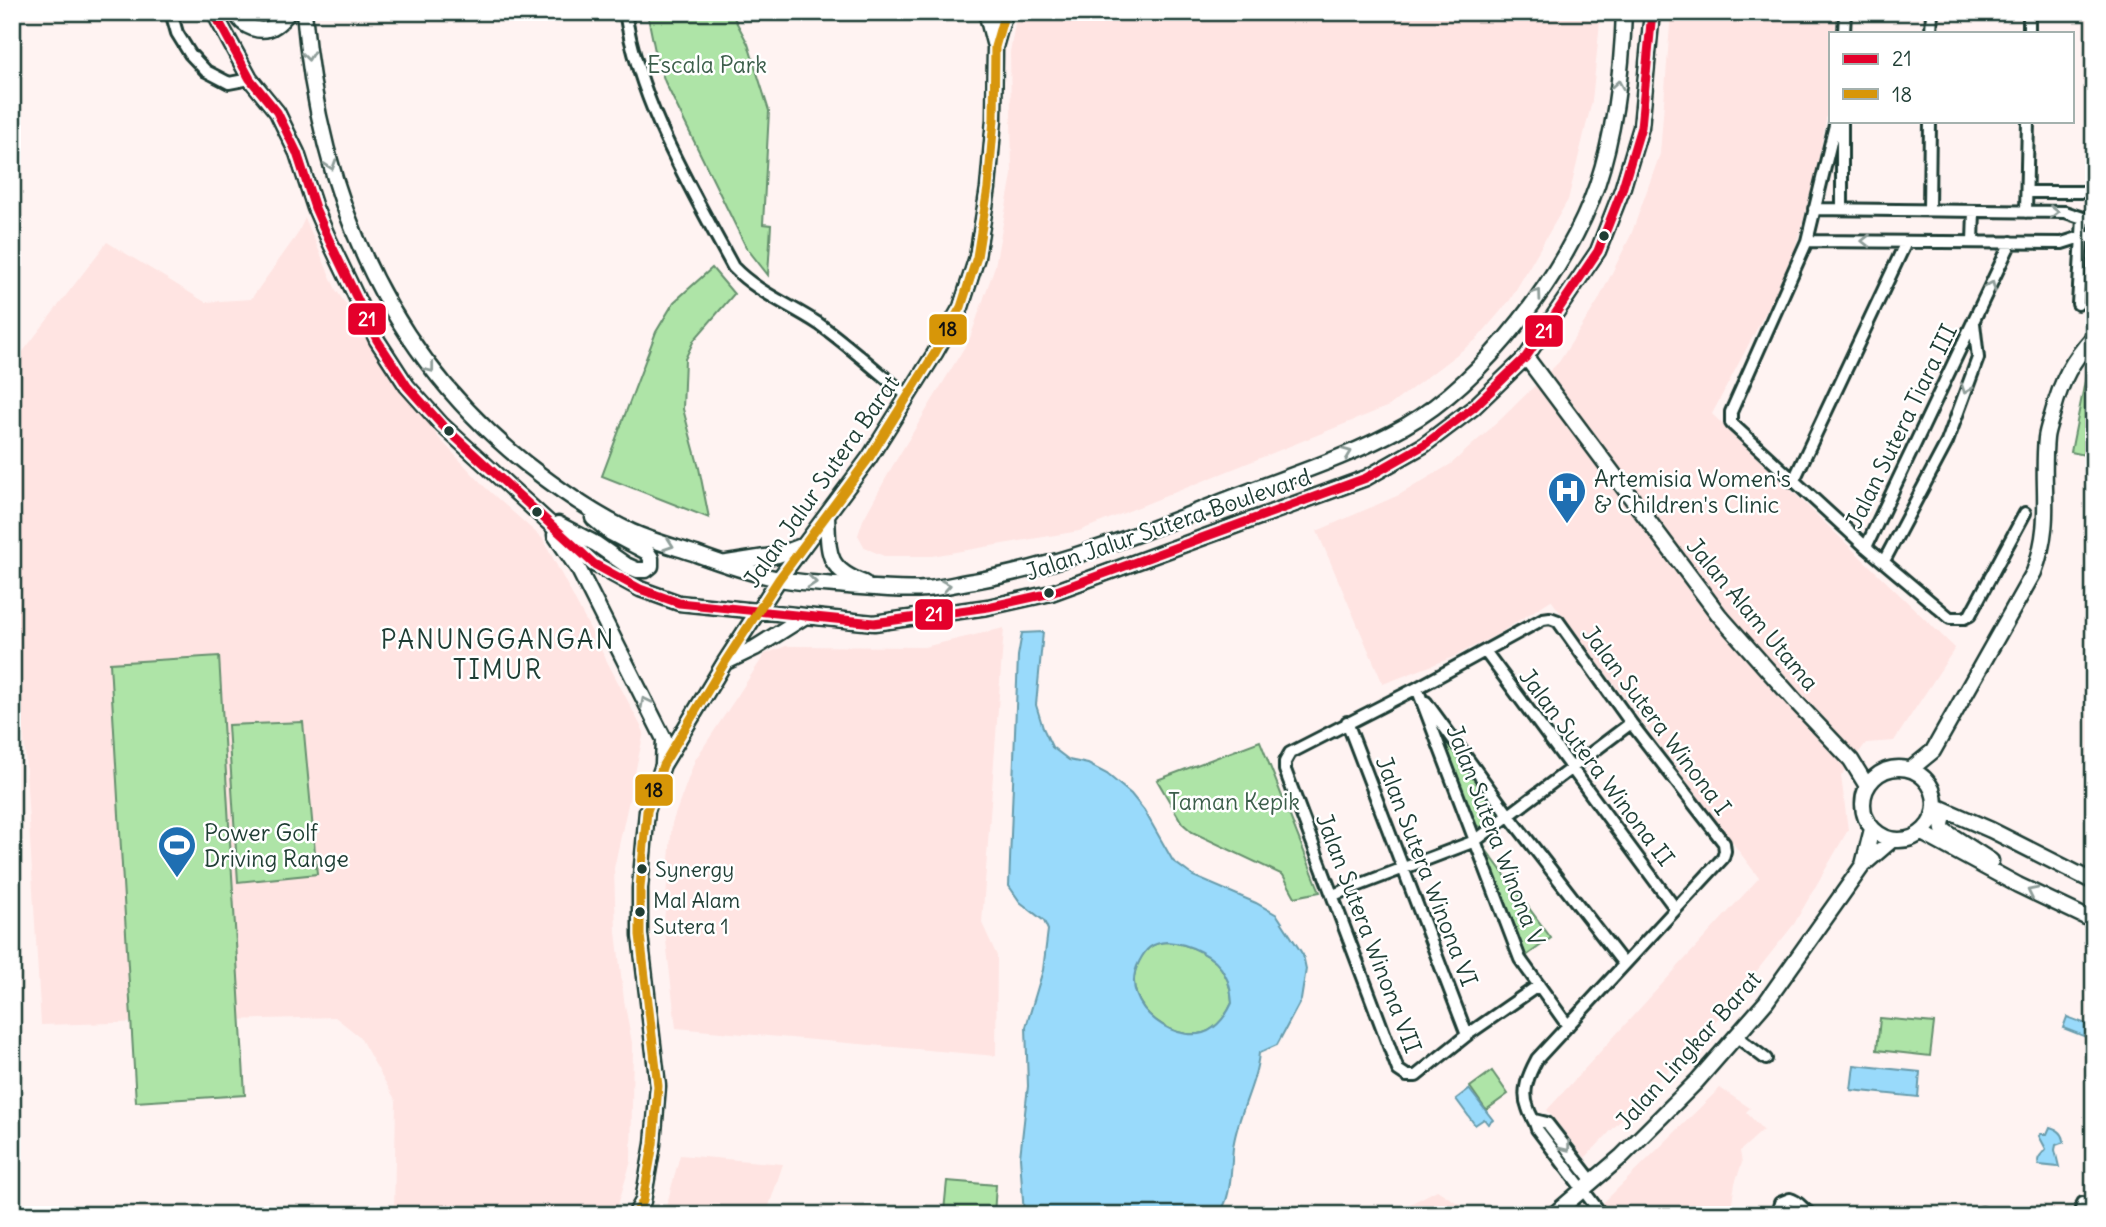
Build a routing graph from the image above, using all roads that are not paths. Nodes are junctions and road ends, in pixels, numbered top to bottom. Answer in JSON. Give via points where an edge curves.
{"nodes":[{"id":1,"x":172,"y":12,"type":"edge"},
{"id":2,"x":217,"y":12,"type":"edge"},
{"id":3,"x":236,"y":12,"type":"edge"},
{"id":4,"x":289,"y":12,"type":"edge"},
{"id":5,"x":304,"y":12,"type":"edge"},
{"id":6,"x":625,"y":12,"type":"edge"},
{"id":7,"x":986,"y":12,"type":"edge"},
{"id":8,"x":1005,"y":12,"type":"edge"},
{"id":9,"x":1624,"y":12,"type":"edge"},
{"id":10,"x":1652,"y":12,"type":"edge"},
{"id":11,"x":1845,"y":12,"type":"edge"},
{"id":12,"x":1932,"y":12,"type":"edge"},
{"id":13,"x":2029,"y":12,"type":"edge"},
{"id":14,"x":1844,"y":32,"type":"edge"},
{"id":15,"x":1931,"y":32,"type":"edge"},
{"id":16,"x":2029,"y":32,"type":"edge"},
{"id":17,"x":995,"y":47,"type":"junction"},
{"id":18,"x":250,"y":79,"type":"junction"},
{"id":19,"x":1836,"y":122,"type":"edge"},
{"id":20,"x":1842,"y":122,"type":"edge"},
{"id":21,"x":1930,"y":122,"type":"edge"},
{"id":22,"x":2028,"y":122,"type":"edge"},
{"id":23,"x":2027,"y":191,"type":"junction"},
{"id":24,"x":2094,"y":192,"type":"edge"},
{"id":25,"x":1814,"y":209,"type":"junction"},
{"id":26,"x":1842,"y":209,"type":"junction"},
{"id":27,"x":1929,"y":210,"type":"junction"},
{"id":28,"x":1974,"y":211,"type":"junction"},
{"id":29,"x":2026,"y":212,"type":"junction"},
{"id":30,"x":2088,"y":218,"type":"edge"},
{"id":31,"x":2081,"y":237,"type":"junction"},
{"id":32,"x":2094,"y":237,"type":"edge"},
{"id":33,"x":1807,"y":241,"type":"junction"},
{"id":34,"x":1906,"y":242,"type":"junction"},
{"id":35,"x":1973,"y":242,"type":"junction"},
{"id":36,"x":2011,"y":242,"type":"junction"},
{"id":37,"x":2078,"y":304,"type":"dead end"},
{"id":38,"x":1974,"y":323,"type":"junction"},
{"id":39,"x":2094,"y":336,"type":"edge"},
{"id":40,"x":1526,"y":357,"type":"junction"},
{"id":41,"x":908,"y":396,"type":"junction"},
{"id":42,"x":1793,"y":482,"type":"junction"},
{"id":43,"x":560,"y":491,"type":"junction"},
{"id":44,"x":2025,"y":513,"type":"dead end"},
{"id":45,"x":542,"y":515,"type":"junction"},
{"id":46,"x":827,"y":516,"type":"junction"},
{"id":47,"x":804,"y":545,"type":"junction"},
{"id":48,"x":1866,"y":547,"type":"junction"},
{"id":49,"x":1884,"y":562,"type":"junction"},
{"id":50,"x":722,"y":564,"type":"junction"},
{"id":51,"x":779,"y":579,"type":"junction"},
{"id":52,"x":878,"y":588,"type":"junction"},
{"id":53,"x":759,"y":611,"type":"junction"},
{"id":54,"x":804,"y":617,"type":"junction"},
{"id":55,"x":1485,"y":651,"type":"junction"},
{"id":56,"x":725,"y":662,"type":"junction"},
{"id":57,"x":1417,"y":688,"type":"junction"},
{"id":58,"x":1347,"y":722,"type":"junction"},
{"id":59,"x":1631,"y":723,"type":"junction"},
{"id":60,"x":1933,"y":751,"type":"junction"},
{"id":61,"x":1851,"y":760,"type":"junction"},
{"id":62,"x":663,"y":765,"type":"junction"},
{"id":63,"x":1911,"y":769,"type":"junction"},
{"id":64,"x":1571,"y":770,"type":"junction"},
{"id":65,"x":1885,"y":770,"type":"junction"},
{"id":66,"x":1930,"y":784,"type":"junction"},
{"id":67,"x":1867,"y":786,"type":"junction"},
{"id":68,"x":1943,"y":809,"type":"junction"},
{"id":69,"x":1510,"y":817,"type":"junction"},
{"id":70,"x":1872,"y":829,"type":"junction"},
{"id":71,"x":1922,"y":833,"type":"junction"},
{"id":72,"x":1892,"y":840,"type":"junction"},
{"id":73,"x":1475,"y":841,"type":"junction"},
{"id":74,"x":1863,"y":865,"type":"junction"},
{"id":75,"x":1403,"y":869,"type":"junction"},
{"id":76,"x":2002,"y":877,"type":"junction"},
{"id":77,"x":2094,"y":882,"type":"edge"},
{"id":78,"x":1333,"y":895,"type":"junction"},
{"id":79,"x":1675,"y":908,"type":"junction"},
{"id":80,"x":2094,"y":921,"type":"edge"},
{"id":81,"x":1624,"y":964,"type":"junction"},
{"id":82,"x":1539,"y":985,"type":"junction"},
{"id":83,"x":1568,"y":1026,"type":"junction"},
{"id":84,"x":1467,"y":1035,"type":"junction"},
{"id":85,"x":1737,"y":1037,"type":"junction"},
{"id":86,"x":1766,"y":1059,"type":"dead end"},
{"id":87,"x":1588,"y":1185,"type":"junction"},
{"id":88,"x":2084,"y":1203,"type":"dead end"},
{"id":89,"x":635,"y":1215,"type":"edge"},
{"id":90,"x":1553,"y":1215,"type":"edge"},
{"id":91,"x":1602,"y":1215,"type":"edge"},
{"id":92,"x":1777,"y":1215,"type":"edge"},
{"id":93,"x":1812,"y":1215,"type":"edge"},
{"id":94,"x":2079,"y":1215,"type":"edge"}],
"edges":[{"from":1,"to":18,"type":"street","via":[[177,33],[206,71],[229,83]]},
{"from":2,"to":18,"type":"main road","name":"Jalan Jalur Sutera Boulevard"},
{"from":3,"to":4,"type":"main road","via":[[248,27],[263,31]]},
{"from":5,"to":43,"type":"main road","name":"Jalan Jalur Sutera Boulevard","one_way":true,"via":[[323,141],[359,245],[380,289],[430,369],[456,399],[489,434]]},
{"from":6,"to":41,"type":"street","via":[[630,44],[659,127],[733,267],[747,282],[820,325]]},
{"from":7,"to":17,"type":"main road","name":"Jalan Jalur Sutera Barat"},
{"from":8,"to":17,"type":"main road","name":"Jalan Jalur Sutera Barat"},
{"from":52,"to":9,"type":"main road","name":"Jalan Jalur Sutera Boulevard","one_way":true,"via":[[926,589],[1049,565],[1358,449],[1408,424],[1456,389],[1507,335],[1573,242],[1597,185],[1612,121],[1623,57]]},
{"from":10,"to":40,"type":"main road","name":"Jalan Jalur Sutera Boulevard","via":[[1641,127],[1622,190],[1598,251]]},
{"from":11,"to":14,"type":"street"},
{"from":12,"to":15,"type":"street"},
{"from":13,"to":16,"type":"street"},
{"from":17,"to":41,"type":"main road","name":"Jalan Jalur Sutera Barat","via":[[994,119],[977,257],[961,307]]},
{"from":18,"to":45,"type":"main road","name":"Jalan Jalur Sutera Boulevard","via":[[277,112],[344,274],[377,341],[407,386],[442,425]]},
{"from":19,"to":25,"type":"street"},
{"from":20,"to":26,"type":"street"},
{"from":21,"to":27,"type":"street"},
{"from":22,"to":23,"type":"street"},
{"from":23,"to":24,"type":"street"},
{"from":23,"to":29,"type":"street"},
{"from":25,"to":26,"type":"street"},
{"from":25,"to":33,"type":"street"},
{"from":26,"to":27,"type":"street"},
{"from":27,"to":28,"type":"street"},
{"from":28,"to":29,"type":"street"},
{"from":28,"to":35,"type":"street"},
{"from":29,"to":30,"type":"street","one_way":true,"via":[[2065,212]]},
{"from":30,"to":31,"type":"street"},
{"from":31,"to":32,"type":"street"},
{"from":31,"to":36,"type":"street","via":[[2062,243]]},
{"from":31,"to":37,"type":"street"},
{"from":34,"to":33,"type":"street","one_way":true},
{"from":33,"to":42,"type":"street","via":[[1730,418],[1734,429]]},
{"from":34,"to":35,"type":"street"},
{"from":34,"to":42,"type":"street"},
{"from":35,"to":36,"type":"street"},
{"from":38,"to":36,"type":"street","name":"Jalan Sutera Tiara III","one_way":true},
{"from":38,"to":48,"type":"street","name":"Jalan Sutera Tiara III"},
{"from":38,"to":49,"type":"street","name":"Jalan Sutera Tiara III","one_way":true,"via":[[1978,358],[1947,442]]},
{"from":39,"to":60,"type":"main road","via":[[2074,359],[2062,383],[2046,437],[2046,523],[2034,572]]},
{"from":40,"to":54,"type":"main road","name":"Jalan Jalur Sutera Boulevard","via":[[1444,430],[1366,478],[1051,593],[874,623]]},
{"from":40,"to":61,"type":"main road","name":"Jalan Alam Utama","via":[[1719,615]]},
{"from":41,"to":46,"type":"main road","name":"Jalan Jalur Sutera Barat"},
{"from":42,"to":48,"type":"street"},
{"from":43,"to":45,"type":"main road","via":[[611,533],[647,552],[651,566],[637,570],[626,565]]},
{"from":43,"to":50,"type":"main road","name":"Jalan Jalur Sutera Boulevard","one_way":true,"via":[[630,531]]},
{"from":44,"to":49,"type":"street","via":[[1970,615],[1964,618],[1950,618]]},
{"from":45,"to":53,"type":"main road","name":"Jalan Jalur Sutera Boulevard","via":[[594,564],[640,589],[679,603]]},
{"from":62,"to":45,"type":"main road","one_way":true,"via":[[664,739],[579,570]]},
{"from":46,"to":47,"type":"main road","name":"Jalan Jalur Sutera Barat"},
{"from":46,"to":52,"type":"main road","via":[[830,556],[844,575]]},
{"from":47,"to":50,"type":"main road","via":[[778,555]]},
{"from":47,"to":51,"type":"main road","name":"Jalan Jalur Sutera Barat"},
{"from":48,"to":49,"type":"street"},
{"from":50,"to":51,"type":"main road","name":"Jalan Jalur Sutera Boulevard"},
{"from":51,"to":52,"type":"main road","name":"Jalan Jalur Sutera Boulevard","one_way":true},
{"from":51,"to":53,"type":"main road","name":"Jalan Jalur Sutera Barat"},
{"from":53,"to":54,"type":"main road","name":"Jalan Jalur Sutera Boulevard"},
{"from":53,"to":56,"type":"main road","name":"Jalan Jalur Sutera Barat"},
{"from":54,"to":56,"type":"main road"},
{"from":55,"to":57,"type":"street"},
{"from":55,"to":59,"type":"street","name":"Jalan Sutera Winona I","via":[[1542,619],[1558,621]]},
{"from":55,"to":64,"type":"street","name":"Jalan Sutera Winona II"},
{"from":56,"to":62,"type":"main road","name":"Jalan Jalur Sutera Barat"},
{"from":57,"to":58,"type":"street"},
{"from":57,"to":69,"type":"street"},
{"from":57,"to":73,"type":"street","name":"Jalan Sutera Winona V"},
{"from":58,"to":75,"type":"street","name":"Jalan Sutera Winona VI"},
{"from":58,"to":78,"type":"street","name":"Jalan Sutera Winona VII","via":[[1290,753],[1285,762]]},
{"from":59,"to":64,"type":"street"},
{"from":59,"to":79,"type":"street","name":"Jalan Sutera Winona I","via":[[1724,843],[1723,858]]},
{"from":60,"to":63,"type":"main road"},
{"from":60,"to":66,"type":"main road"},
{"from":61,"to":65,"type":"main road"},
{"from":61,"to":67,"type":"main road","name":"Jalan Alam Utama"},
{"from":62,"to":89,"type":"main road","name":"Jalan Jalur Sutera Barat","via":[[647,811],[640,888],[640,935],[658,1086],[643,1201]]},
{"from":63,"to":65,"type":"main road"},
{"from":63,"to":66,"type":"main road"},
{"from":64,"to":69,"type":"street"},
{"from":64,"to":79,"type":"street","name":"Jalan Sutera Winona II"},
{"from":65,"to":67,"type":"main road"},
{"from":66,"to":68,"type":"main road"},
{"from":67,"to":70,"type":"main road","via":[[1863,808]]},
{"from":68,"to":71,"type":"main road"},
{"from":68,"to":76,"type":"main road","via":[[1943,830],[1991,860]]},
{"from":68,"to":77,"type":"main road"},
{"from":69,"to":73,"type":"street"},
{"from":69,"to":81,"type":"street"},
{"from":70,"to":72,"type":"main road"},
{"from":70,"to":74,"type":"main road","name":"Jalan Lingkar Barat"},
{"from":71,"to":72,"type":"main road"},
{"from":71,"to":76,"type":"main road"},
{"from":72,"to":74,"type":"main road","name":"Jalan Lingkar Barat"},
{"from":73,"to":75,"type":"street"},
{"from":73,"to":82,"type":"street","name":"Jalan Sutera Winona V","via":[[1520,959]]},
{"from":74,"to":85,"type":"main road","name":"Jalan Lingkar Barat"},
{"from":75,"to":78,"type":"street"},
{"from":75,"to":84,"type":"street","name":"Jalan Sutera Winona VI"},
{"from":80,"to":76,"type":"main road","one_way":true},
{"from":78,"to":84,"type":"street","name":"Jalan Sutera Winona VII","via":[[1398,1070],[1416,1076]]},
{"from":79,"to":81,"type":"street"},
{"from":81,"to":83,"type":"street"},
{"from":82,"to":83,"type":"street","name":"Jalan Sutera Winona V"},
{"from":82,"to":84,"type":"street"},
{"from":83,"to":87,"type":"street","via":[[1537,1059],[1527,1079],[1528,1109],[1535,1120],[1547,1123]]},
{"from":85,"to":86,"type":"street"},
{"from":85,"to":87,"type":"main road","name":"Jalan Lingkar Barat","via":[[1656,1123]]},
{"from":87,"to":90,"type":"main road","name":"Jalan Lingkar Barat"},
{"from":87,"to":91,"type":"street"},
{"from":88,"to":94,"type":"street"},
{"from":92,"to":93,"type":"street","via":[[1780,1203],[1790,1199]]}]}
